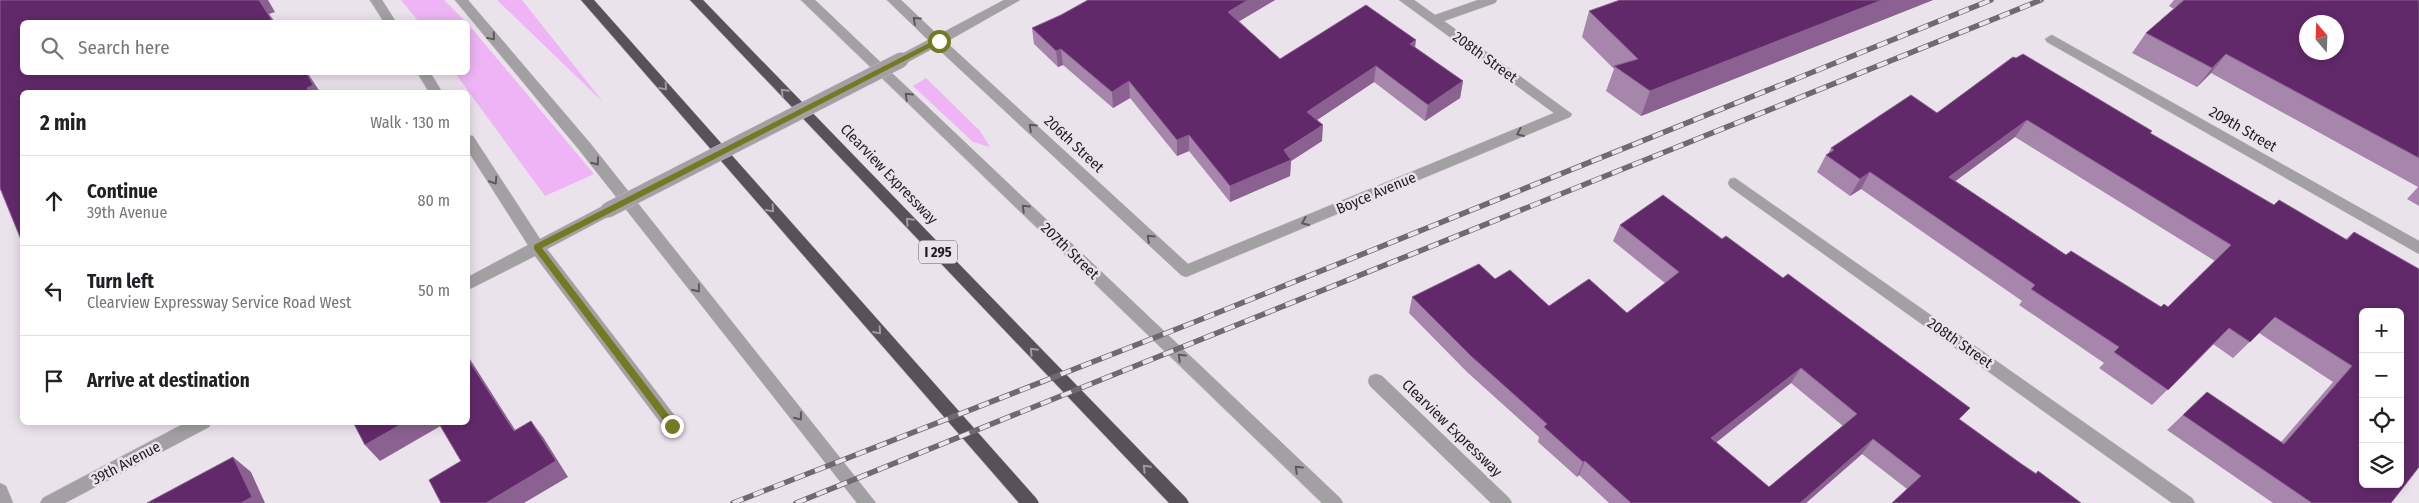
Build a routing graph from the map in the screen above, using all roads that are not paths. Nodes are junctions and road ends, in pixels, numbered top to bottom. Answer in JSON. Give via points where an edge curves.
{"nodes":[{"id":1,"x":376,"y":0,"type":"edge"},
{"id":2,"x":461,"y":0,"type":"edge"},
{"id":3,"x":581,"y":0,"type":"edge"},
{"id":4,"x":587,"y":0,"type":"edge"},
{"id":5,"x":696,"y":0,"type":"edge"},
{"id":6,"x":807,"y":0,"type":"edge"},
{"id":7,"x":893,"y":0,"type":"edge"},
{"id":8,"x":1014,"y":0,"type":"edge"},
{"id":9,"x":1405,"y":0,"type":"edge"},
{"id":10,"x":1491,"y":0,"type":"edge"},
{"id":11,"x":389,"y":20,"type":"edge"},
{"id":12,"x":1434,"y":20,"type":"junction"},
{"id":13,"x":2052,"y":39,"type":"dead end"},
{"id":14,"x":939,"y":41,"type":"junction"},
{"id":15,"x":631,"y":51,"type":"junction"},
{"id":16,"x":425,"y":75,"type":"edge"},
{"id":17,"x":435,"y":90,"type":"edge"},
{"id":18,"x":1565,"y":114,"type":"joint"},
{"id":19,"x":470,"y":143,"type":"edge"},
{"id":20,"x":1735,"y":183,"type":"dead end"},
{"id":21,"x":537,"y":247,"type":"junction"},
{"id":22,"x":2419,"y":248,"type":"edge"},
{"id":23,"x":1186,"y":271,"type":"joint"},
{"id":24,"x":470,"y":283,"type":"edge"},
{"id":25,"x":1376,"y":381,"type":"dead end"},
{"id":26,"x":197,"y":425,"type":"edge"},
{"id":27,"x":672,"y":426,"type":"dead end"},
{"id":28,"x":989,"y":457,"type":"junction"},
{"id":29,"x":0,"y":491,"type":"edge"},
{"id":30,"x":4,"y":503,"type":"edge"},
{"id":31,"x":49,"y":503,"type":"edge"},
{"id":32,"x":867,"y":503,"type":"edge"},
{"id":33,"x":1024,"y":503,"type":"edge"},
{"id":34,"x":1030,"y":503,"type":"edge"},
{"id":35,"x":1180,"y":503,"type":"edge"},
{"id":36,"x":1334,"y":503,"type":"edge"},
{"id":37,"x":1503,"y":503,"type":"edge"},
{"id":38,"x":2186,"y":503,"type":"edge"}],
"edges":[{"from":1,"to":11,"type":"street"},
{"from":2,"to":32,"type":"street","one_way":true,"via":[[585,147]]},
{"from":3,"to":15,"type":"highway"},
{"from":4,"to":15,"type":"highway"},
{"from":35,"to":5,"type":"highway","name":"Clearview Expressway","number":"I 295","one_way":true},
{"from":36,"to":6,"type":"street","name":"207th Street","one_way":true},
{"from":14,"to":7,"type":"street","name":"206th Street","one_way":true},
{"from":8,"to":14,"type":"street"},
{"from":9,"to":12,"type":"street","name":"208th Street"},
{"from":10,"to":12,"type":"street"},
{"from":12,"to":18,"type":"street","name":"208th Street"},
{"from":13,"to":22,"type":"street","name":"209th Street"},
{"from":14,"to":21,"type":"street","bridge":true},
{"from":23,"to":14,"type":"street","name":"206th Street","one_way":true},
{"from":15,"to":28,"type":"highway","one_way":true},
{"from":16,"to":17,"type":"street"},
{"from":18,"to":23,"type":"street","name":"Boyce Avenue","one_way":true},
{"from":19,"to":21,"type":"street","one_way":true},
{"from":20,"to":38,"type":"street","name":"208th Street"},
{"from":21,"to":24,"type":"street"},
{"from":21,"to":27,"type":"street"},
{"from":25,"to":37,"type":"street","name":"Clearview Expressway"},
{"from":26,"to":31,"type":"street","name":"39th Avenue"},
{"from":28,"to":33,"type":"highway"},
{"from":28,"to":34,"type":"highway"},
{"from":29,"to":30,"type":"street"}]}
